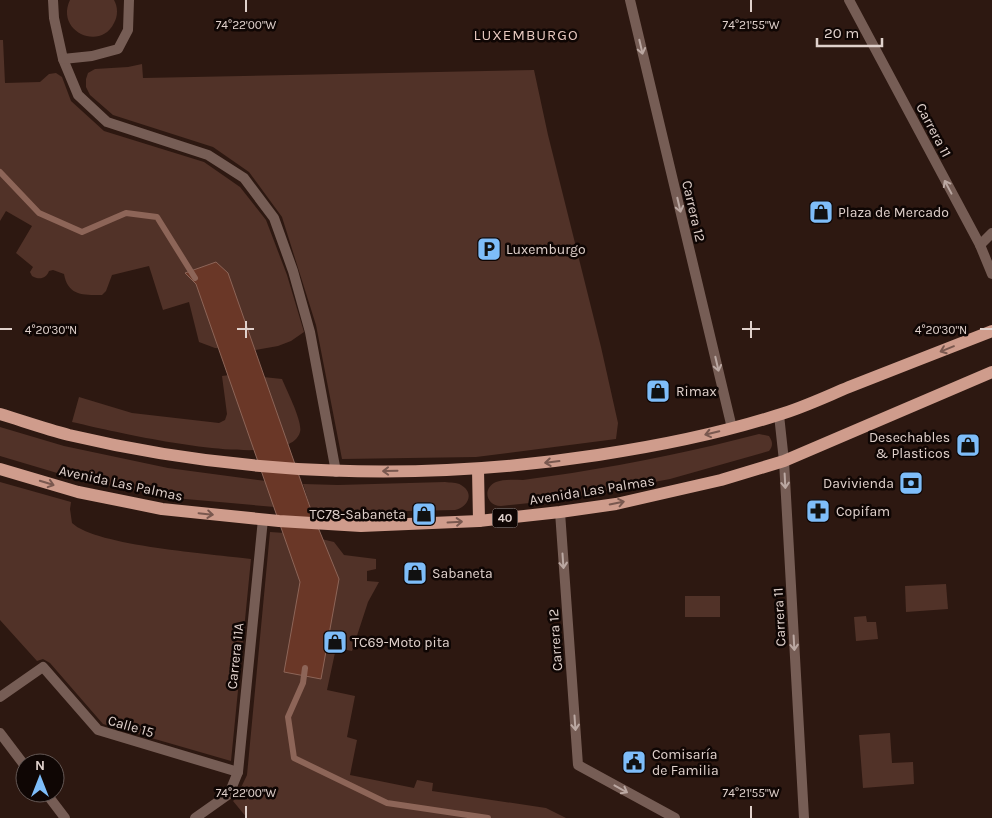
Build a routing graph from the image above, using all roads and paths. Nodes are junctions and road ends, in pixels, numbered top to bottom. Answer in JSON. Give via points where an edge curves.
{"nodes":[{"id":1,"x":53,"y":0,"type":"edge"},
{"id":2,"x":129,"y":0,"type":"edge"},
{"id":3,"x":630,"y":0,"type":"edge"},
{"id":4,"x":849,"y":0,"type":"edge"},
{"id":5,"x":63,"y":59,"type":"junction"},
{"id":6,"x":992,"y":233,"type":"edge"},
{"id":7,"x":980,"y":245,"type":"junction"},
{"id":8,"x":992,"y":274,"type":"edge"},
{"id":9,"x":992,"y":331,"type":"edge"},
{"id":10,"x":992,"y":372,"type":"edge"},
{"id":11,"x":0,"y":414,"type":"edge"},
{"id":12,"x":779,"y":415,"type":"junction"},
{"id":13,"x":732,"y":428,"type":"junction"},
{"id":14,"x":784,"y":461,"type":"junction"},
{"id":15,"x":0,"y":469,"type":"edge"},
{"id":16,"x":478,"y":470,"type":"junction"},
{"id":17,"x":336,"y":472,"type":"junction"},
{"id":18,"x":560,"y":512,"type":"junction"},
{"id":19,"x":263,"y":520,"type":"junction"},
{"id":20,"x":479,"y":521,"type":"junction"},
{"id":21,"x":0,"y":697,"type":"edge"},
{"id":22,"x":0,"y":733,"type":"edge"},
{"id":23,"x":15,"y":753,"type":"edge"},
{"id":24,"x":238,"y":772,"type":"junction"},
{"id":25,"x":54,"y":803,"type":"edge"},
{"id":26,"x":66,"y":818,"type":"edge"},
{"id":27,"x":195,"y":818,"type":"edge"},
{"id":28,"x":675,"y":818,"type":"edge"},
{"id":29,"x":804,"y":818,"type":"edge"}],
"edges":[{"from":1,"to":5,"type":"street"},
{"from":2,"to":5,"type":"street","via":[[128,30],[118,49]]},
{"from":3,"to":13,"type":"street","name":"Carrera 12","one_way":true},
{"from":7,"to":4,"type":"street","name":"Carrera 11","one_way":true},
{"from":5,"to":17,"type":"street","via":[[78,95],[107,122],[208,155],[244,178],[274,218],[310,332]]},
{"from":6,"to":7,"type":"street"},
{"from":7,"to":8,"type":"street","name":"Carrera 11"},
{"from":9,"to":12,"type":"main road","one_way":true},
{"from":10,"to":14,"type":"main road","name":"Avenida Las Palmas","number":"40"},
{"from":11,"to":17,"type":"main road","via":[[68,434],[170,455],[261,467]]},
{"from":12,"to":13,"type":"main road"},
{"from":12,"to":14,"type":"street","name":"Carrera 11"},
{"from":13,"to":16,"type":"main road","one_way":true,"via":[[625,451]]},
{"from":18,"to":14,"type":"main road","name":"Avenida Las Palmas","number":"40","one_way":true,"via":[[616,504],[721,480]]},
{"from":14,"to":29,"type":"street","name":"Carrera 11","one_way":true},
{"from":15,"to":19,"type":"main road","name":"Avenida Las Palmas","number":"40","one_way":true,"via":[[78,492],[162,509]]},
{"from":16,"to":17,"type":"main road","one_way":true},
{"from":16,"to":20,"type":"main road","number":"40"},
{"from":18,"to":20,"type":"main road","name":"Avenida Las Palmas","number":"40"},
{"from":18,"to":28,"type":"street","name":"Carrera 12","one_way":true,"via":[[578,765]]},
{"from":19,"to":20,"type":"main road","name":"Avenida Las Palmas","number":"40","one_way":true,"via":[[361,526]]},
{"from":19,"to":24,"type":"street","name":"Carrera 11A"},
{"from":21,"to":24,"type":"street","name":"Calle 15","via":[[43,667],[98,730]]},
{"from":22,"to":23,"type":"street"},
{"from":24,"to":27,"type":"street","name":"Carrera 11A","via":[[229,794]]},
{"from":25,"to":26,"type":"street"}]}
